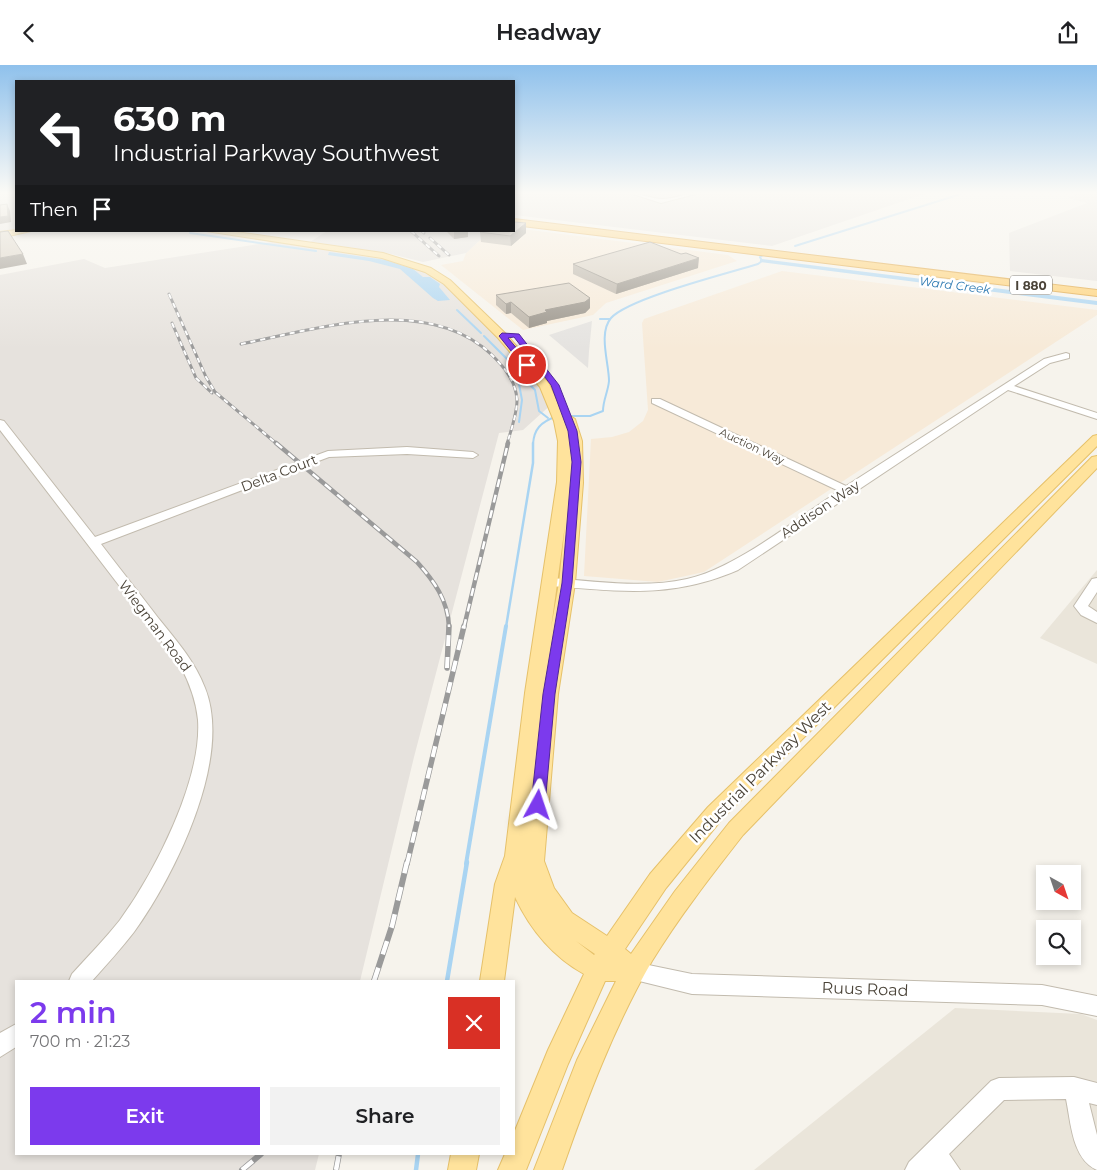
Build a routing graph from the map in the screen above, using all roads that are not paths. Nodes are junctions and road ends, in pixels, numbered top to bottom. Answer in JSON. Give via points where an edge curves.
{"nodes":[{"id":1,"x":323,"y":246,"type":"edge"},
{"id":2,"x":325,"y":246,"type":"edge"},
{"id":3,"x":713,"y":246,"type":"edge"},
{"id":4,"x":735,"y":246,"type":"edge"},
{"id":5,"x":334,"y":247,"type":"junction"},
{"id":6,"x":1097,"y":289,"type":"edge"},
{"id":7,"x":516,"y":335,"type":"junction"},
{"id":8,"x":502,"y":336,"type":"junction"},
{"id":9,"x":1066,"y":356,"type":"dead end"},
{"id":10,"x":1007,"y":387,"type":"junction"},
{"id":11,"x":656,"y":401,"type":"dead end"},
{"id":12,"x":558,"y":402,"type":"junction"},
{"id":13,"x":1097,"y":416,"type":"edge"},
{"id":14,"x":0,"y":423,"type":"edge"},
{"id":15,"x":1097,"y":439,"type":"edge"},
{"id":16,"x":473,"y":455,"type":"dead end"},
{"id":17,"x":1097,"y":459,"type":"edge"},
{"id":18,"x":848,"y":491,"type":"junction"},
{"id":19,"x":92,"y":543,"type":"junction"},
{"id":20,"x":558,"y":582,"type":"junction"},
{"id":21,"x":1097,"y":582,"type":"edge"},
{"id":22,"x":1097,"y":618,"type":"edge"},
{"id":23,"x":515,"y":855,"type":"junction"},
{"id":24,"x":603,"y":960,"type":"junction"},
{"id":25,"x":634,"y":971,"type":"junction"},
{"id":26,"x":79,"y":980,"type":"edge"},
{"id":27,"x":492,"y":980,"type":"edge"},
{"id":28,"x":1097,"y":1006,"type":"edge"},
{"id":29,"x":15,"y":1036,"type":"edge"},
{"id":30,"x":0,"y":1046,"type":"edge"},
{"id":31,"x":1074,"y":1088,"type":"junction"},
{"id":32,"x":1097,"y":1094,"type":"edge"},
{"id":33,"x":465,"y":1155,"type":"edge"},
{"id":34,"x":1097,"y":1158,"type":"edge"},
{"id":35,"x":941,"y":1162,"type":"edge"},
{"id":36,"x":462,"y":1170,"type":"edge"},
{"id":37,"x":512,"y":1170,"type":"edge"},
{"id":38,"x":548,"y":1170,"type":"edge"},
{"id":39,"x":916,"y":1170,"type":"edge"}],
"edges":[{"from":1,"to":5,"type":"main road"},
{"from":2,"to":5,"type":"main road"},
{"from":3,"to":6,"type":"highway","number":"I 880"},
{"from":4,"to":6,"type":"highway","number":"I 880"},
{"from":5,"to":7,"type":"main road","via":[[400,256],[431,265],[456,281]]},
{"from":5,"to":8,"type":"main road","via":[[396,259],[428,270],[447,282]]},
{"from":7,"to":8,"type":"main road"},
{"from":7,"to":12,"type":"main road","via":[[555,385]]},
{"from":8,"to":12,"type":"main road"},
{"from":9,"to":10,"type":"street","name":"Addison Way","via":[[1047,361]]},
{"from":10,"to":13,"type":"street"},
{"from":10,"to":18,"type":"street","name":"Addison Way"},
{"from":11,"to":18,"type":"street","name":"Auction Way"},
{"from":12,"to":20,"type":"main road","via":[[570,441],[576,483]]},
{"from":14,"to":19,"type":"street","name":"Wiegman Road"},
{"from":15,"to":24,"type":"main road","name":"Industrial Parkway West","via":[[715,813],[658,881]]},
{"from":16,"to":19,"type":"street","name":"Delta Court","via":[[428,450],[384,451],[343,457],[328,454]]},
{"from":17,"to":25,"type":"main road","name":"Industrial Parkway West","via":[[736,829],[684,896]]},
{"from":18,"to":20,"type":"street","name":"Addison Way","via":[[734,567],[689,585],[662,588]]},
{"from":19,"to":26,"type":"street","name":"Wiegman Road","via":[[186,663],[197,683],[206,727],[205,751],[198,781],[155,880],[132,918]]},
{"from":20,"to":23,"type":"main road"},
{"from":20,"to":24,"type":"main road","via":[[533,861],[545,893],[564,921]]},
{"from":21,"to":22,"type":"street","via":[[1081,606]]},
{"from":23,"to":24,"type":"main road","via":[[520,885],[548,931],[580,959]]},
{"from":23,"to":27,"type":"main road","via":[[506,884]]},
{"from":24,"to":25,"type":"main road"},
{"from":24,"to":37,"type":"main road","name":"Industrial Parkway West","via":[[557,1059]]},
{"from":25,"to":28,"type":"street","name":"Ruus Road","via":[[692,984],[1042,995]]},
{"from":25,"to":38,"type":"main road","name":"Industrial Parkway West","via":[[584,1072]]},
{"from":29,"to":30,"type":"street"},
{"from":31,"to":32,"type":"street"},
{"from":31,"to":34,"type":"street","via":[[1090,1149]]},
{"from":31,"to":35,"type":"street","via":[[999,1089]]},
{"from":33,"to":36,"type":"main road"},
{"from":35,"to":39,"type":"street"}]}
